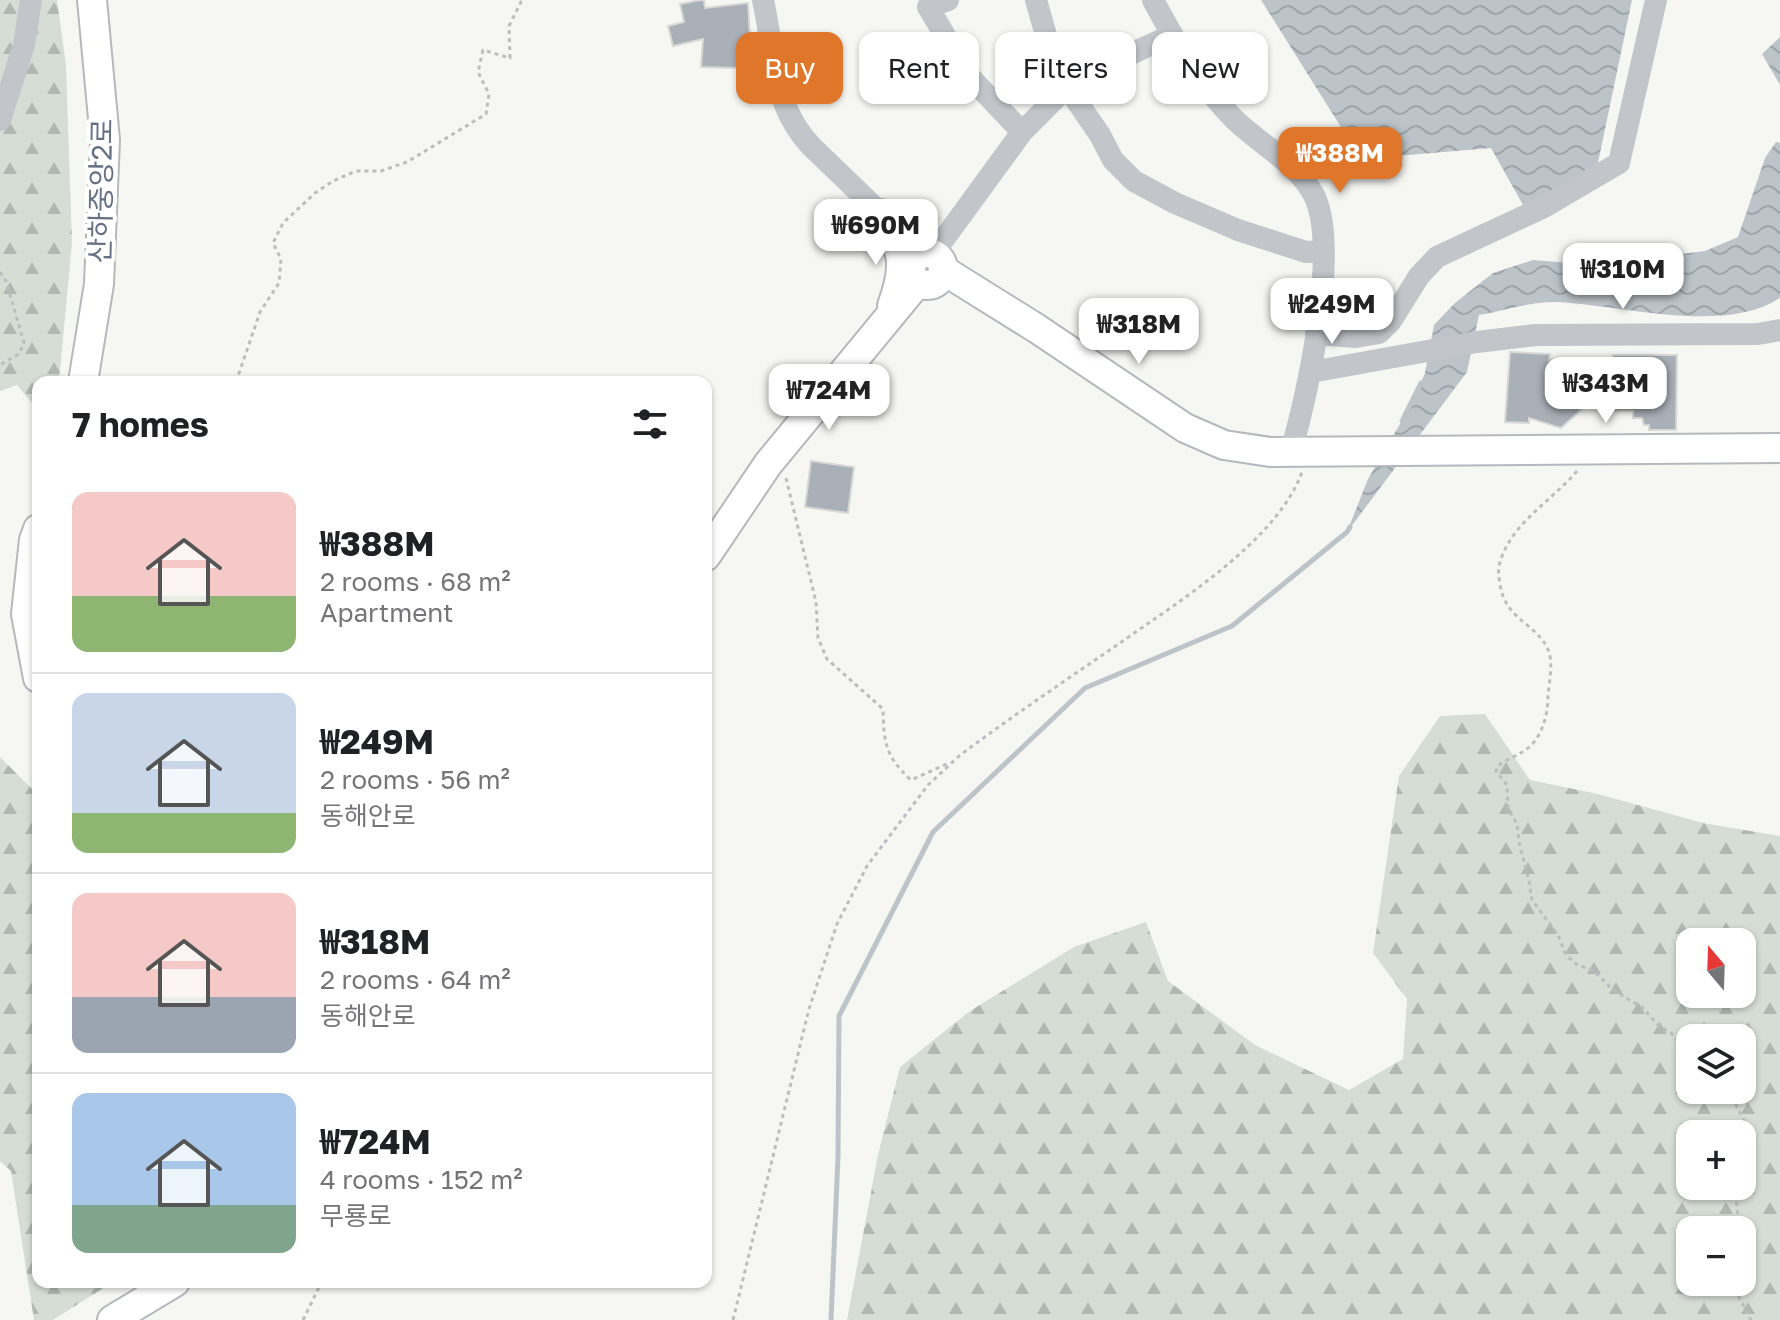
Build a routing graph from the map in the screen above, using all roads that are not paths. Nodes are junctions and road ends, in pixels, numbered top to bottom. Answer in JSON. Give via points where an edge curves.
{"nodes":[{"id":1,"x":31,"y":0,"type":"edge"},
{"id":2,"x":92,"y":0,"type":"edge"},
{"id":3,"x":948,"y":0,"type":"edge"},
{"id":4,"x":1036,"y":0,"type":"edge"},
{"id":5,"x":1153,"y":0,"type":"edge"},
{"id":6,"x":1656,"y":0,"type":"edge"},
{"id":7,"x":766,"y":4,"type":"edge"},
{"id":8,"x":1045,"y":32,"type":"edge"},
{"id":9,"x":1170,"y":32,"type":"edge"},
{"id":10,"x":1050,"y":104,"type":"edge"},
{"id":11,"x":1079,"y":104,"type":"edge"},
{"id":12,"x":1220,"y":104,"type":"edge"},
{"id":13,"x":0,"y":120,"type":"edge"},
{"id":14,"x":1022,"y":132,"type":"junction"},
{"id":15,"x":880,"y":214,"type":"junction"},
{"id":16,"x":1323,"y":251,"type":"junction"},
{"id":17,"x":929,"y":265,"type":"junction"},
{"id":18,"x":889,"y":317,"type":"junction"},
{"id":19,"x":1780,"y":330,"type":"edge"},
{"id":20,"x":1316,"y":334,"type":"junction"},
{"id":21,"x":1311,"y":372,"type":"junction"},
{"id":22,"x":84,"y":376,"type":"edge"},
{"id":23,"x":1780,"y":448,"type":"edge"},
{"id":24,"x":1300,"y":452,"type":"junction"},
{"id":25,"x":712,"y":547,"type":"edge"},
{"id":26,"x":32,"y":558,"type":"edge"},
{"id":27,"x":32,"y":646,"type":"edge"},
{"id":28,"x":165,"y":1288,"type":"edge"},
{"id":29,"x":112,"y":1320,"type":"edge"}],
"edges":[{"from":1,"to":13,"type":"street","via":[[24,45]]},
{"from":2,"to":22,"type":"main road","name":"산하중앙2로","via":[[105,140],[99,284]]},
{"from":3,"to":14,"type":"street","via":[[928,7],[969,76]]},
{"from":4,"to":8,"type":"street"},
{"from":5,"to":9,"type":"street"},
{"from":6,"to":20,"type":"street","via":[[1619,163],[1544,207],[1437,257],[1379,333]]},
{"from":7,"to":15,"type":"street","via":[[787,115]]},
{"from":10,"to":14,"type":"street"},
{"from":11,"to":16,"type":"street","via":[[1113,160],[1134,181],[1238,230],[1306,252]]},
{"from":12,"to":16,"type":"street","via":[[1312,191],[1323,224]]},
{"from":14,"to":17,"type":"street"},
{"from":15,"to":17,"type":"street"},
{"from":15,"to":18,"type":"main road","via":[[902,262]]},
{"from":16,"to":20,"type":"street"},
{"from":17,"to":18,"type":"main road"},
{"from":17,"to":24,"type":"main road","via":[[1196,434],[1240,449]]},
{"from":18,"to":25,"type":"main road","via":[[779,451]]},
{"from":19,"to":21,"type":"street","via":[[1536,335]]},
{"from":20,"to":21,"type":"street"},
{"from":21,"to":24,"type":"street"},
{"from":23,"to":24,"type":"main road"},
{"from":26,"to":27,"type":"main road","via":[[26,614]]},
{"from":28,"to":29,"type":"main road"}]}
